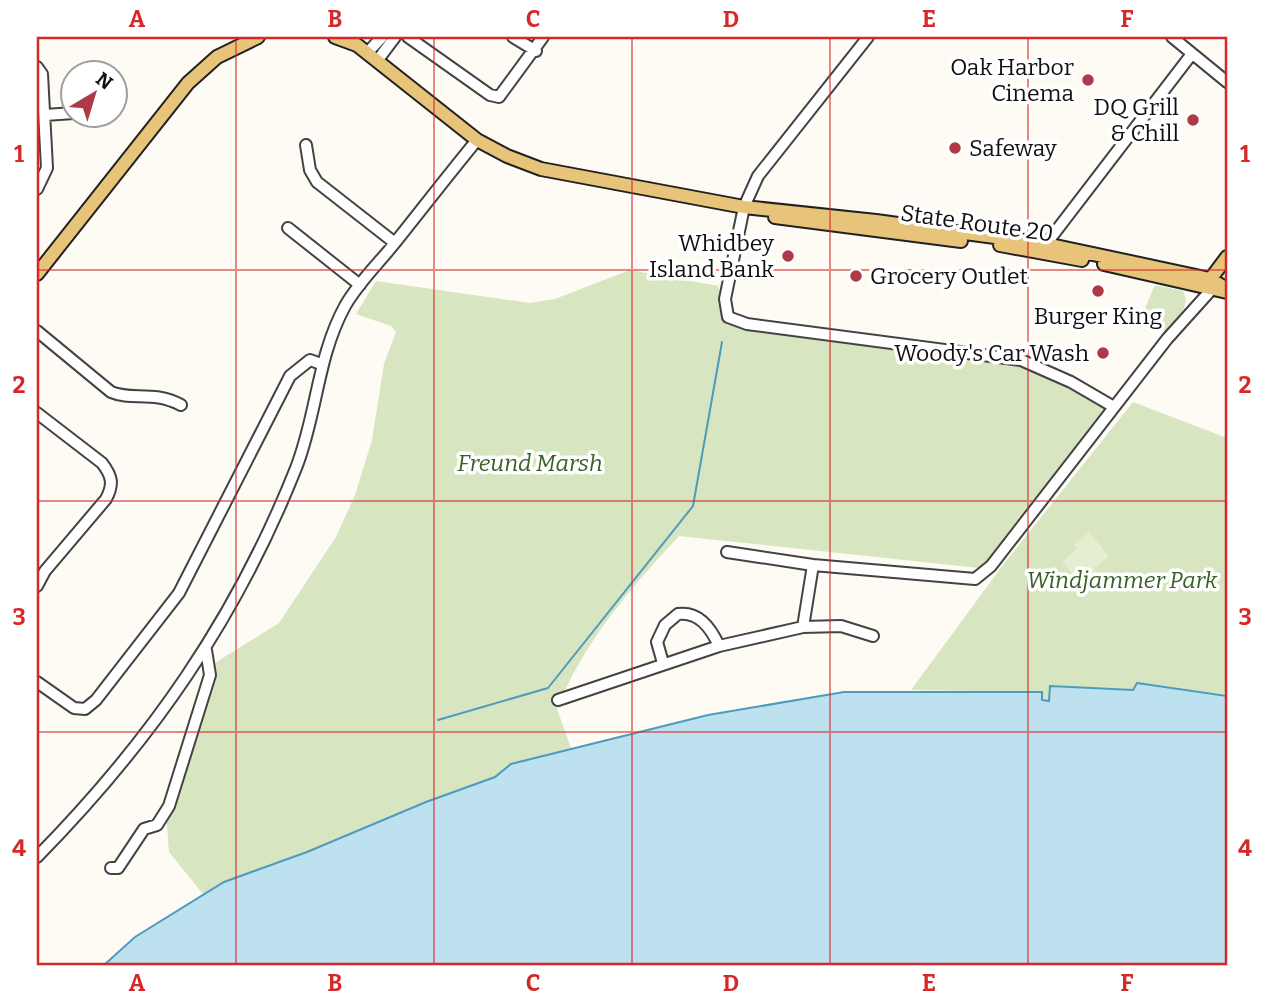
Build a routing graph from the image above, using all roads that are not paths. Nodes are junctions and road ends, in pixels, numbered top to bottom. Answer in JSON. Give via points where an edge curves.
{"nodes":[{"id":1,"x":258,"y":37,"type":"edge"},
{"id":2,"x":335,"y":37,"type":"edge"},
{"id":3,"x":382,"y":37,"type":"edge"},
{"id":4,"x":395,"y":37,"type":"edge"},
{"id":5,"x":408,"y":37,"type":"edge"},
{"id":6,"x":513,"y":37,"type":"edge"},
{"id":7,"x":543,"y":37,"type":"edge"},
{"id":8,"x":868,"y":37,"type":"edge"},
{"id":9,"x":1172,"y":37,"type":"edge"},
{"id":10,"x":536,"y":51,"type":"junction"},
{"id":11,"x":1191,"y":55,"type":"junction"},
{"id":12,"x":372,"y":57,"type":"junction"},
{"id":13,"x":37,"y":67,"type":"edge"},
{"id":14,"x":1227,"y":82,"type":"edge"},
{"id":15,"x":60,"y":114,"type":"edge"},
{"id":16,"x":45,"y":115,"type":"junction"},
{"id":17,"x":477,"y":140,"type":"junction"},
{"id":18,"x":306,"y":145,"type":"dead end"},
{"id":19,"x":37,"y":189,"type":"edge"},
{"id":20,"x":744,"y":207,"type":"junction"},
{"id":21,"x":288,"y":228,"type":"dead end"},
{"id":22,"x":395,"y":243,"type":"junction"},
{"id":23,"x":1046,"y":244,"type":"junction"},
{"id":24,"x":1034,"y":251,"type":"junction"},
{"id":25,"x":1227,"y":257,"type":"edge"},
{"id":26,"x":37,"y":274,"type":"edge"},
{"id":27,"x":1218,"y":284,"type":"edge"},
{"id":28,"x":360,"y":285,"type":"junction"},
{"id":29,"x":37,"y":331,"type":"edge"},
{"id":30,"x":321,"y":368,"type":"junction"},
{"id":31,"x":181,"y":405,"type":"dead end"},
{"id":32,"x":1114,"y":407,"type":"junction"},
{"id":33,"x":37,"y":413,"type":"edge"},
{"id":34,"x":727,"y":552,"type":"dead end"},
{"id":35,"x":813,"y":565,"type":"junction"},
{"id":36,"x":37,"y":586,"type":"edge"},
{"id":37,"x":803,"y":627,"type":"junction"},
{"id":38,"x":873,"y":636,"type":"dead end"},
{"id":39,"x":719,"y":646,"type":"junction"},
{"id":40,"x":206,"y":650,"type":"junction"},
{"id":41,"x":663,"y":663,"type":"junction"},
{"id":42,"x":37,"y":682,"type":"edge"},
{"id":43,"x":558,"y":700,"type":"dead end"},
{"id":44,"x":37,"y":857,"type":"edge"},
{"id":45,"x":111,"y":869,"type":"dead end"}],
"edges":[{"from":1,"to":26,"type":"main road","via":[[217,57],[188,83]]},
{"from":2,"to":12,"type":"main road","name":"State Route 20"},
{"from":3,"to":12,"type":"street"},
{"from":4,"to":12,"type":"street"},
{"from":5,"to":10,"type":"street","via":[[490,95],[502,95]]},
{"from":6,"to":10,"type":"street"},
{"from":7,"to":10,"type":"street"},
{"from":8,"to":20,"type":"street","via":[[758,176]]},
{"from":9,"to":11,"type":"street"},
{"from":11,"to":14,"type":"street"},
{"from":11,"to":23,"type":"street"},
{"from":12,"to":17,"type":"main road","name":"State Route 20"},
{"from":13,"to":16,"type":"street","via":[[42,74]]},
{"from":15,"to":16,"type":"street"},
{"from":16,"to":19,"type":"street","via":[[47,168]]},
{"from":17,"to":20,"type":"main road","name":"State Route 20","via":[[541,169]]},
{"from":17,"to":22,"type":"street"},
{"from":18,"to":22,"type":"street","via":[[317,182]]},
{"from":20,"to":23,"type":"main road","name":"State Route 20"},
{"from":20,"to":24,"type":"main road","name":"State Route 20","via":[[770,216]]},
{"from":20,"to":32,"type":"street","via":[[725,299],[728,317],[737,322],[1021,360]]},
{"from":21,"to":28,"type":"street"},
{"from":22,"to":28,"type":"street"},
{"from":23,"to":24,"type":"street"},
{"from":23,"to":27,"type":"main road","name":"State Route 20"},
{"from":24,"to":27,"type":"main road","name":"State Route 20"},
{"from":25,"to":27,"type":"main road"},
{"from":27,"to":32,"type":"street","via":[[1198,302]]},
{"from":28,"to":30,"type":"street","via":[[344,309]]},
{"from":29,"to":31,"type":"street","via":[[111,392],[153,395]]},
{"from":30,"to":40,"type":"street","via":[[297,465],[257,555]]},
{"from":30,"to":42,"type":"street","via":[[301,364],[290,376],[179,593],[96,700],[85,709],[74,708]]},
{"from":32,"to":35,"type":"street","via":[[991,566],[975,579]]},
{"from":33,"to":36,"type":"street","via":[[102,463],[112,486]]},
{"from":34,"to":35,"type":"street"},
{"from":35,"to":37,"type":"street"},
{"from":37,"to":38,"type":"street","via":[[841,626]]},
{"from":37,"to":39,"type":"street"},
{"from":39,"to":41,"type":"street"},
{"from":39,"to":41,"type":"street","via":[[702,620],[678,614],[665,625],[657,642]]},
{"from":40,"to":44,"type":"street","via":[[96,795]]},
{"from":40,"to":45,"type":"street","via":[[210,675],[169,806],[157,825],[144,830],[121,864]]},
{"from":41,"to":43,"type":"street"}]}
